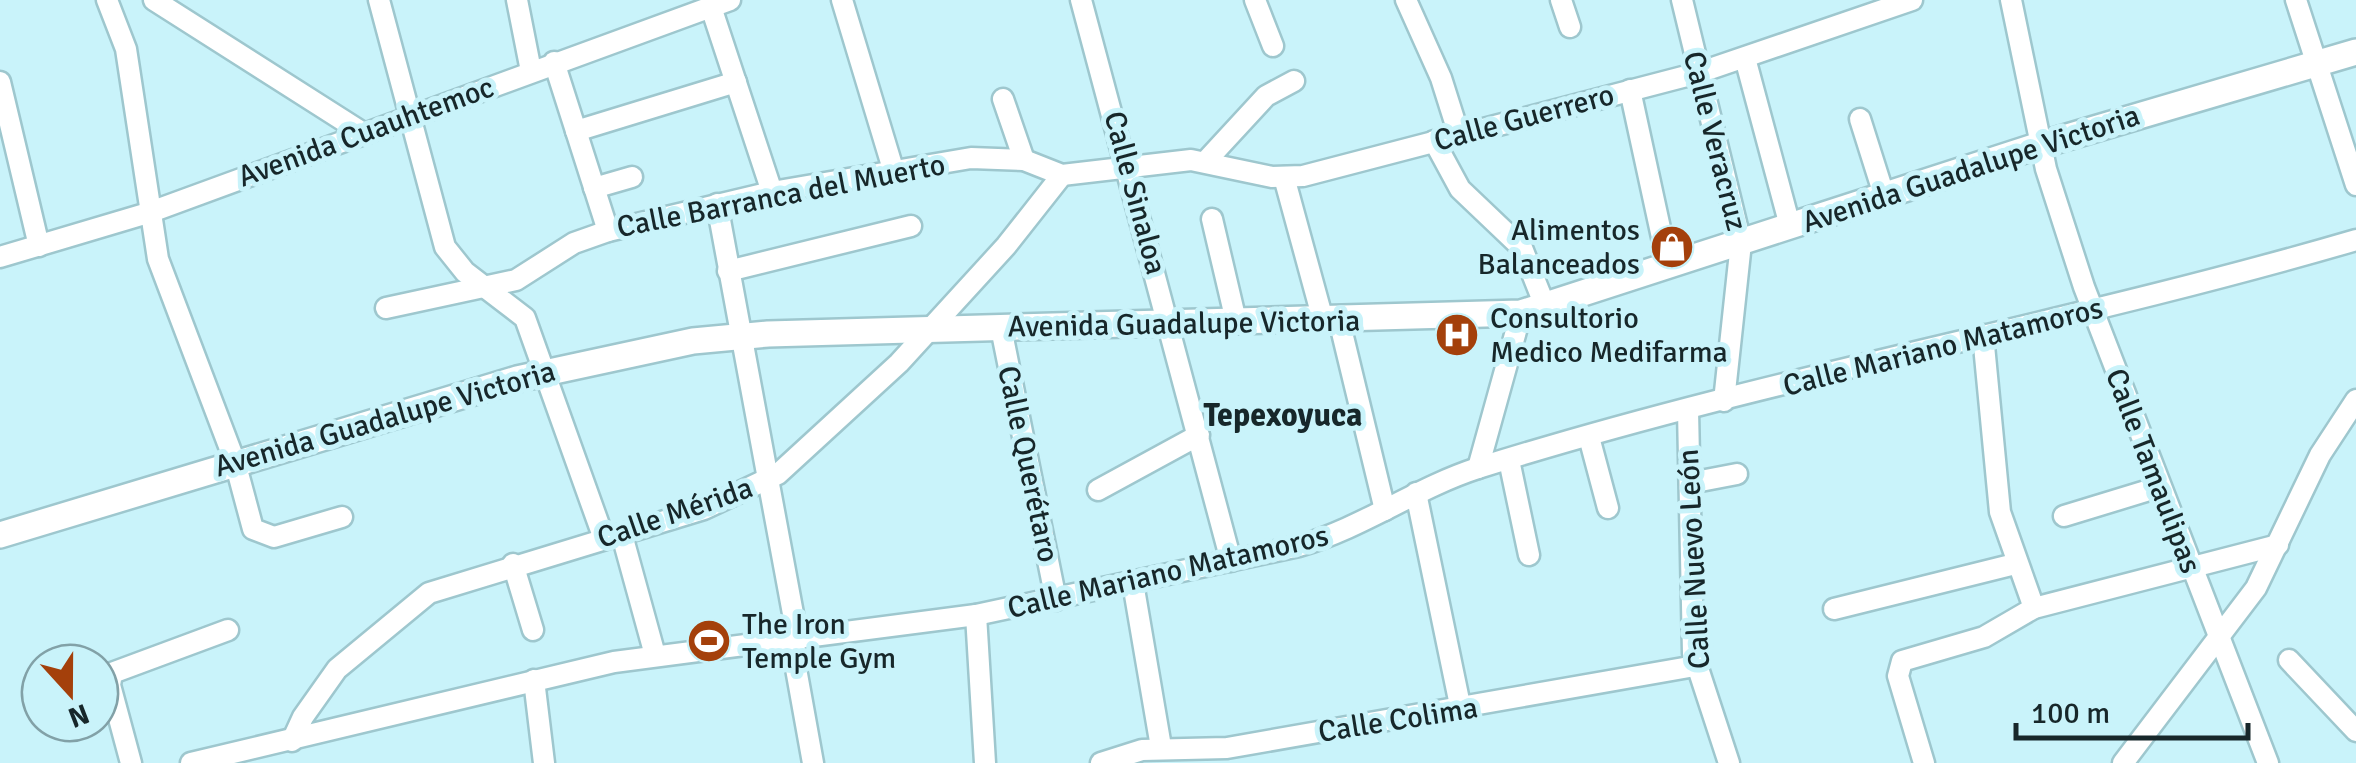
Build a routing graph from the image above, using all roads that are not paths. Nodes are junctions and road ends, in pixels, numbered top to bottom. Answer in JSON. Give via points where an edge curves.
{"nodes":[{"id":1,"x":107,"y":0,"type":"edge"},
{"id":2,"x":154,"y":0,"type":"edge"},
{"id":3,"x":379,"y":0,"type":"edge"},
{"id":4,"x":516,"y":0,"type":"edge"},
{"id":5,"x":842,"y":0,"type":"edge"},
{"id":6,"x":1082,"y":0,"type":"edge"},
{"id":7,"x":1255,"y":0,"type":"edge"},
{"id":8,"x":1561,"y":0,"type":"edge"},
{"id":9,"x":1682,"y":0,"type":"edge"},
{"id":10,"x":1912,"y":0,"type":"edge"},
{"id":11,"x":2011,"y":0,"type":"edge"},
{"id":12,"x":2296,"y":0,"type":"edge"},
{"id":13,"x":1412,"y":2,"type":"edge"},
{"id":14,"x":720,"y":3,"type":"edge"},
{"id":15,"x":1870,"y":7,"type":"edge"},
{"id":16,"x":1570,"y":27,"type":"dead end"},
{"id":17,"x":1273,"y":46,"type":"dead end"},
{"id":18,"x":2356,"y":52,"type":"edge"},
{"id":19,"x":1745,"y":58,"type":"junction"},
{"id":20,"x":554,"y":62,"type":"junction"},
{"id":21,"x":2316,"y":64,"type":"junction"},
{"id":22,"x":531,"y":70,"type":"junction"},
{"id":23,"x":1698,"y":73,"type":"junction"},
{"id":24,"x":1294,"y":80,"type":"dead end"},
{"id":25,"x":0,"y":82,"type":"edge"},
{"id":26,"x":736,"y":82,"type":"junction"},
{"id":27,"x":1630,"y":90,"type":"junction"},
{"id":28,"x":1003,"y":99,"type":"dead end"},
{"id":29,"x":408,"y":116,"type":"junction"},
{"id":30,"x":1860,"y":119,"type":"dead end"},
{"id":31,"x":576,"y":130,"type":"junction"},
{"id":32,"x":363,"y":132,"type":"junction"},
{"id":33,"x":1460,"y":134,"type":"junction"},
{"id":34,"x":1434,"y":141,"type":"junction"},
{"id":35,"x":2040,"y":144,"type":"junction"},
{"id":36,"x":1024,"y":160,"type":"junction"},
{"id":37,"x":1206,"y":161,"type":"junction"},
{"id":38,"x":1128,"y":166,"type":"junction"},
{"id":39,"x":893,"y":169,"type":"junction"},
{"id":40,"x":1062,"y":174,"type":"junction"},
{"id":41,"x":632,"y":177,"type":"dead end"},
{"id":42,"x":1284,"y":178,"type":"junction"},
{"id":43,"x":2356,"y":185,"type":"edge"},
{"id":44,"x":594,"y":188,"type":"junction"},
{"id":45,"x":772,"y":192,"type":"junction"},
{"id":46,"x":1884,"y":195,"type":"junction"},
{"id":47,"x":717,"y":204,"type":"junction"},
{"id":48,"x":148,"y":214,"type":"junction"},
{"id":49,"x":1212,"y":219,"type":"dead end"},
{"id":50,"x":912,"y":226,"type":"dead end"},
{"id":51,"x":1790,"y":226,"type":"junction"},
{"id":52,"x":608,"y":231,"type":"junction"},
{"id":53,"x":2356,"y":240,"type":"edge"},
{"id":54,"x":1741,"y":242,"type":"junction"},
{"id":55,"x":39,"y":246,"type":"junction"},
{"id":56,"x":0,"y":257,"type":"edge"},
{"id":57,"x":1668,"y":265,"type":"junction"},
{"id":58,"x":728,"y":271,"type":"junction"},
{"id":59,"x":489,"y":289,"type":"junction"},
{"id":60,"x":386,"y":308,"type":"dead end"},
{"id":61,"x":1533,"y":310,"type":"junction"},
{"id":62,"x":2092,"y":310,"type":"junction"},
{"id":63,"x":1331,"y":320,"type":"junction"},
{"id":64,"x":1236,"y":321,"type":"junction"},
{"id":65,"x":1170,"y":323,"type":"junction"},
{"id":66,"x":1000,"y":328,"type":"junction"},
{"id":67,"x":930,"y":331,"type":"junction"},
{"id":68,"x":740,"y":335,"type":"junction"},
{"id":69,"x":1983,"y":335,"type":"junction"},
{"id":70,"x":546,"y":371,"type":"junction"},
{"id":71,"x":2356,"y":400,"type":"edge"},
{"id":72,"x":1724,"y":401,"type":"junction"},
{"id":73,"x":1688,"y":410,"type":"junction"},
{"id":74,"x":1199,"y":435,"type":"junction"},
{"id":75,"x":1589,"y":437,"type":"junction"},
{"id":76,"x":1508,"y":460,"type":"junction"},
{"id":77,"x":234,"y":462,"type":"junction"},
{"id":78,"x":1478,"y":468,"type":"junction"},
{"id":79,"x":1738,"y":474,"type":"dead end"},
{"id":80,"x":766,"y":482,"type":"junction"},
{"id":81,"x":1690,"y":483,"type":"junction"},
{"id":82,"x":2158,"y":487,"type":"junction"},
{"id":83,"x":1098,"y":490,"type":"dead end"},
{"id":84,"x":1416,"y":493,"type":"junction"},
{"id":85,"x":1608,"y":508,"type":"dead end"},
{"id":86,"x":1385,"y":510,"type":"junction"},
{"id":87,"x":2064,"y":516,"type":"dead end"},
{"id":88,"x":342,"y":517,"type":"dead end"},
{"id":89,"x":0,"y":535,"type":"edge"},
{"id":90,"x":613,"y":537,"type":"junction"},
{"id":91,"x":2278,"y":544,"type":"junction"},
{"id":92,"x":1529,"y":555,"type":"dead end"},
{"id":93,"x":1231,"y":561,"type":"junction"},
{"id":94,"x":513,"y":564,"type":"junction"},
{"id":95,"x":2015,"y":564,"type":"junction"},
{"id":96,"x":2190,"y":567,"type":"junction"},
{"id":97,"x":1133,"y":583,"type":"junction"},
{"id":98,"x":1056,"y":600,"type":"junction"},
{"id":99,"x":2034,"y":608,"type":"junction"},
{"id":100,"x":1834,"y":609,"type":"dead end"},
{"id":101,"x":976,"y":615,"type":"junction"},
{"id":102,"x":228,"y":630,"type":"dead end"},
{"id":103,"x":533,"y":630,"type":"dead end"},
{"id":104,"x":795,"y":638,"type":"junction"},
{"id":105,"x":2219,"y":640,"type":"junction"},
{"id":106,"x":655,"y":655,"type":"junction"},
{"id":107,"x":2290,"y":660,"type":"dead end"},
{"id":108,"x":1695,"y":666,"type":"junction"},
{"id":109,"x":534,"y":680,"type":"junction"},
{"id":110,"x":1461,"y":710,"type":"junction"},
{"id":111,"x":2356,"y":731,"type":"edge"},
{"id":112,"x":292,"y":741,"type":"junction"},
{"id":113,"x":1161,"y":746,"type":"junction"},
{"id":114,"x":1229,"y":755,"type":"edge"},
{"id":115,"x":978,"y":761,"type":"edge"},
{"id":116,"x":131,"y":763,"type":"edge"},
{"id":117,"x":191,"y":763,"type":"edge"},
{"id":118,"x":544,"y":763,"type":"edge"},
{"id":119,"x":813,"y":763,"type":"edge"},
{"id":120,"x":1101,"y":763,"type":"edge"},
{"id":121,"x":1729,"y":763,"type":"edge"},
{"id":122,"x":1924,"y":763,"type":"edge"},
{"id":123,"x":2122,"y":763,"type":"edge"},
{"id":124,"x":2268,"y":763,"type":"edge"}],
"edges":[{"from":1,"to":48,"type":"street","via":[[126,49]]},
{"from":2,"to":32,"type":"street"},
{"from":3,"to":29,"type":"street"},
{"from":4,"to":22,"type":"street"},
{"from":5,"to":39,"type":"street"},
{"from":6,"to":38,"type":"street","name":"Calle Sinaloa"},
{"from":7,"to":17,"type":"street"},
{"from":8,"to":16,"type":"street"},
{"from":9,"to":23,"type":"street","name":"Calle Veracruz"},
{"from":10,"to":15,"type":"street","name":"Calle Guerrero"},
{"from":11,"to":35,"type":"street","name":"Calle Tamaulipas"},
{"from":12,"to":21,"type":"street"},
{"from":13,"to":33,"type":"street"},
{"from":14,"to":20,"type":"street","name":"Avenida Cuauhtemoc"},
{"from":14,"to":26,"type":"street"},
{"from":15,"to":19,"type":"street","name":"Calle Guerrero"},
{"from":18,"to":21,"type":"main road","name":"Avenida Guadalupe Victoria"},
{"from":19,"to":23,"type":"street","name":"Calle Guerrero"},
{"from":19,"to":51,"type":"street"},
{"from":20,"to":22,"type":"street","name":"Avenida Cuauhtemoc"},
{"from":20,"to":31,"type":"street"},
{"from":21,"to":35,"type":"main road","name":"Avenida Guadalupe Victoria"},
{"from":21,"to":43,"type":"street"},
{"from":22,"to":29,"type":"street","name":"Avenida Cuauhtemoc"},
{"from":23,"to":27,"type":"street","name":"Calle Guerrero"},
{"from":23,"to":54,"type":"street","name":"Calle Veracruz"},
{"from":24,"to":37,"type":"street","via":[[1266,96]]},
{"from":25,"to":55,"type":"street"},
{"from":26,"to":31,"type":"street"},
{"from":26,"to":45,"type":"street"},
{"from":27,"to":33,"type":"street","name":"Calle Guerrero"},
{"from":27,"to":57,"type":"street"},
{"from":28,"to":36,"type":"street"},
{"from":29,"to":32,"type":"street","name":"Avenida Cuauhtemoc"},
{"from":29,"to":59,"type":"street","via":[[445,247]]},
{"from":30,"to":46,"type":"street"},
{"from":31,"to":44,"type":"street"},
{"from":32,"to":48,"type":"street","name":"Avenida Cuauhtemoc"},
{"from":33,"to":34,"type":"street","name":"Calle Guerrero"},
{"from":34,"to":42,"type":"street","name":"Calle Guerrero"},
{"from":34,"to":61,"type":"street","via":[[1460,189],[1522,248]]},
{"from":35,"to":46,"type":"main road","name":"Avenida Guadalupe Victoria"},
{"from":35,"to":62,"type":"street","name":"Calle Tamaulipas"},
{"from":36,"to":39,"type":"street","name":"Calle Barranca del Muerto","via":[[971,158]]},
{"from":36,"to":40,"type":"street","name":"Calle Barranca del Muerto"},
{"from":37,"to":38,"type":"street","name":"Calle Guerrero"},
{"from":37,"to":42,"type":"street","name":"Calle Guerrero"},
{"from":38,"to":40,"type":"street","name":"Calle Barranca del Muerto"},
{"from":38,"to":65,"type":"street","name":"Calle Sinaloa"},
{"from":39,"to":45,"type":"street","name":"Calle Barranca del Muerto"},
{"from":40,"to":67,"type":"street","name":"Calle Mérida"},
{"from":41,"to":44,"type":"street"},
{"from":42,"to":63,"type":"street"},
{"from":44,"to":52,"type":"street"},
{"from":45,"to":47,"type":"street","name":"Calle Barranca del Muerto"},
{"from":46,"to":51,"type":"main road","name":"Avenida Guadalupe Victoria"},
{"from":47,"to":52,"type":"street","name":"Calle Barranca del Muerto"},
{"from":47,"to":58,"type":"street"},
{"from":48,"to":55,"type":"street","name":"Avenida Cuauhtemoc"},
{"from":48,"to":77,"type":"street","via":[[168,289]]},
{"from":49,"to":64,"type":"street"},
{"from":50,"to":58,"type":"street"},
{"from":51,"to":54,"type":"main road","name":"Avenida Guadalupe Victoria"},
{"from":52,"to":59,"type":"street","name":"Calle Barranca del Muerto"},
{"from":53,"to":62,"type":"street","name":"Calle Mariano Matamoros"},
{"from":54,"to":57,"type":"main road","name":"Avenida Guadalupe Victoria"},
{"from":54,"to":72,"type":"street","name":"Calle Veracruz"},
{"from":55,"to":56,"type":"street","name":"Avenida Cuauhtemoc"},
{"from":57,"to":61,"type":"main road","name":"Avenida Guadalupe Victoria"},
{"from":58,"to":68,"type":"street"},
{"from":59,"to":60,"type":"street","name":"Calle Barranca del Muerto"},
{"from":59,"to":70,"type":"street","via":[[525,318]]},
{"from":61,"to":63,"type":"main road","name":"Avenida Guadalupe Victoria"},
{"from":61,"to":78,"type":"street"},
{"from":62,"to":69,"type":"street","name":"Calle Mariano Matamoros"},
{"from":62,"to":82,"type":"street","name":"Calle Tamaulipas"},
{"from":63,"to":64,"type":"main road","name":"Avenida Guadalupe Victoria"},
{"from":63,"to":86,"type":"street"},
{"from":64,"to":65,"type":"main road","name":"Avenida Guadalupe Victoria"},
{"from":65,"to":66,"type":"main road","name":"Avenida Guadalupe Victoria"},
{"from":65,"to":74,"type":"street","name":"Calle Sinaloa"},
{"from":66,"to":67,"type":"main road","name":"Avenida Guadalupe Victoria"},
{"from":66,"to":98,"type":"street","name":"Calle Querétaro"},
{"from":67,"to":68,"type":"main road","name":"Avenida Guadalupe Victoria"},
{"from":67,"to":80,"type":"street","name":"Calle Mérida"},
{"from":68,"to":70,"type":"main road","name":"Avenida Guadalupe Victoria"},
{"from":68,"to":80,"type":"street"},
{"from":69,"to":72,"type":"street","name":"Calle Mariano Matamoros"},
{"from":69,"to":95,"type":"street","via":[[2000,512]]},
{"from":70,"to":77,"type":"main road","name":"Avenida Guadalupe Victoria"},
{"from":70,"to":90,"type":"street"},
{"from":71,"to":91,"type":"street","via":[[2320,455]]},
{"from":72,"to":73,"type":"street","name":"Calle Mariano Matamoros"},
{"from":73,"to":75,"type":"street","name":"Calle Mariano Matamoros"},
{"from":73,"to":81,"type":"street","name":"Calle Nuevo León"},
{"from":74,"to":83,"type":"street"},
{"from":74,"to":93,"type":"street","name":"Calle Sinaloa"},
{"from":75,"to":76,"type":"street","name":"Calle Mariano Matamoros"},
{"from":75,"to":85,"type":"street"},
{"from":76,"to":78,"type":"street","name":"Calle Mariano Matamoros"},
{"from":76,"to":92,"type":"street"},
{"from":77,"to":88,"type":"street","via":[[258,535],[282,536]]},
{"from":77,"to":89,"type":"main road","name":"Avenida Guadalupe Victoria"},
{"from":78,"to":84,"type":"street","name":"Calle Mariano Matamoros"},
{"from":79,"to":81,"type":"street"},
{"from":80,"to":90,"type":"street","name":"Calle Mérida","via":[[704,510]]},
{"from":80,"to":104,"type":"street"},
{"from":81,"to":108,"type":"street","name":"Calle Nuevo León"},
{"from":82,"to":87,"type":"street"},
{"from":82,"to":96,"type":"street","name":"Calle Tamaulipas"},
{"from":84,"to":86,"type":"street","name":"Calle Mariano Matamoros"},
{"from":84,"to":110,"type":"street"},
{"from":86,"to":93,"type":"street","name":"Calle Mariano Matamoros","via":[[1320,540]]},
{"from":90,"to":94,"type":"street","name":"Calle Mérida"},
{"from":90,"to":106,"type":"street"},
{"from":91,"to":96,"type":"street"},
{"from":91,"to":105,"type":"street"},
{"from":93,"to":97,"type":"street","name":"Calle Mariano Matamoros"},
{"from":94,"to":103,"type":"street"},
{"from":94,"to":112,"type":"street","name":"Calle Mérida","via":[[444,585],[413,603],[337,669]]},
{"from":95,"to":99,"type":"street"},
{"from":95,"to":100,"type":"street"},
{"from":96,"to":99,"type":"street"},
{"from":96,"to":105,"type":"street","name":"Calle Tamaulipas"},
{"from":97,"to":98,"type":"street","name":"Calle Mariano Matamoros"},
{"from":97,"to":113,"type":"street"},
{"from":98,"to":101,"type":"street","name":"Calle Mariano Matamoros"},
{"from":99,"to":122,"type":"street","via":[[1984,636],[1898,666]]},
{"from":101,"to":104,"type":"street","name":"Calle Mariano Matamoros"},
{"from":101,"to":115,"type":"street"},
{"from":102,"to":116,"type":"street","via":[[112,674]]},
{"from":104,"to":106,"type":"street","name":"Calle Mariano Matamoros"},
{"from":104,"to":119,"type":"street"},
{"from":105,"to":123,"type":"street"},
{"from":105,"to":124,"type":"street","name":"Calle Tamaulipas"},
{"from":106,"to":109,"type":"street","name":"Calle Mariano Matamoros"},
{"from":107,"to":111,"type":"street"},
{"from":108,"to":110,"type":"street","name":"Calle Colima"},
{"from":108,"to":121,"type":"street","name":"Calle Nuevo León"},
{"from":109,"to":112,"type":"street","name":"Calle Mariano Matamoros"},
{"from":109,"to":118,"type":"street"},
{"from":110,"to":114,"type":"street","name":"Calle Colima"},
{"from":112,"to":117,"type":"street","name":"Calle Mariano Matamoros"},
{"from":113,"to":114,"type":"street","name":"Calle Colima"},
{"from":113,"to":120,"type":"street","name":"Calle Colima"}]}
